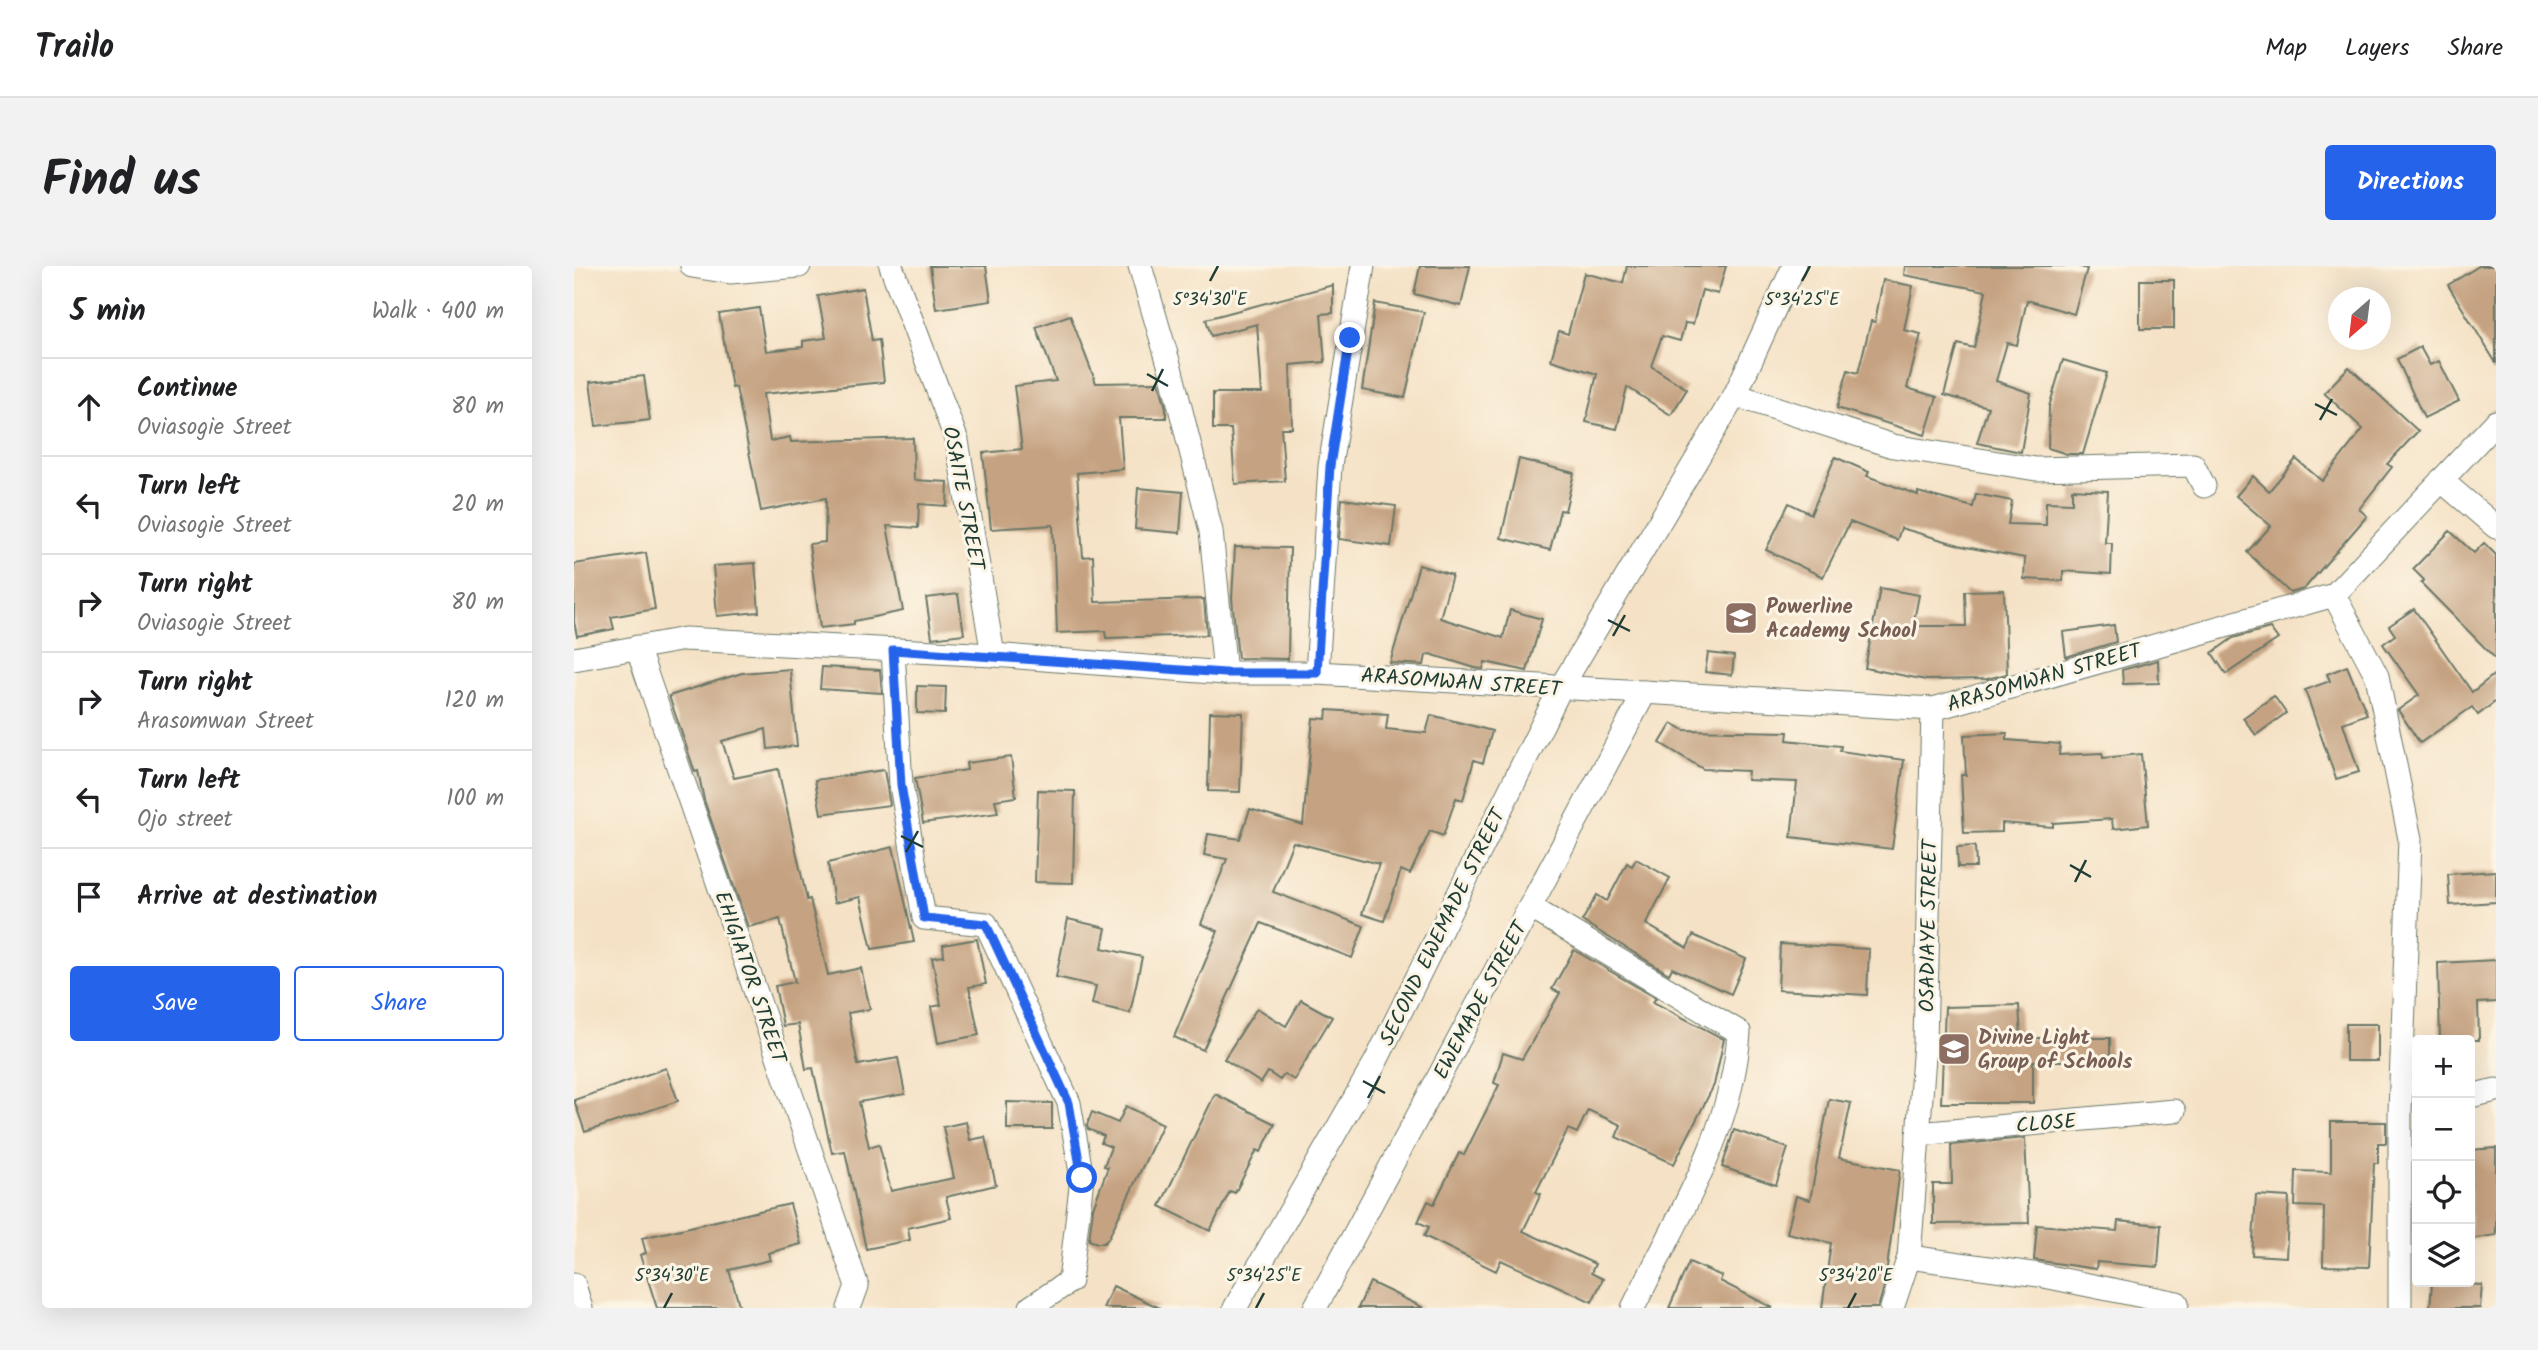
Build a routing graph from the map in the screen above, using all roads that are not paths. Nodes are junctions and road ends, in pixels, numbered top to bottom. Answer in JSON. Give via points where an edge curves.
{"nodes":[{"id":1,"x":692,"y":266,"type":"edge"},
{"id":2,"x":799,"y":266,"type":"edge"},
{"id":3,"x":891,"y":266,"type":"edge"},
{"id":4,"x":1140,"y":266,"type":"edge"},
{"id":5,"x":1363,"y":266,"type":"edge"},
{"id":6,"x":1794,"y":266,"type":"edge"},
{"id":7,"x":1735,"y":395,"type":"junction"},
{"id":8,"x":2496,"y":422,"type":"edge"},
{"id":9,"x":2441,"y":481,"type":"junction"},
{"id":10,"x":2204,"y":486,"type":"dead end"},
{"id":11,"x":2496,"y":527,"type":"edge"},
{"id":12,"x":2334,"y":595,"type":"junction"},
{"id":13,"x":637,"y":647,"type":"junction"},
{"id":14,"x":893,"y":650,"type":"junction"},
{"id":15,"x":993,"y":655,"type":"junction"},
{"id":16,"x":574,"y":659,"type":"edge"},
{"id":17,"x":1225,"y":673,"type":"junction"},
{"id":18,"x":1317,"y":673,"type":"junction"},
{"id":19,"x":1560,"y":689,"type":"junction"},
{"id":20,"x":1645,"y":692,"type":"junction"},
{"id":21,"x":1933,"y":709,"type":"junction"},
{"id":22,"x":1530,"y":907,"type":"junction"},
{"id":23,"x":2496,"y":1090,"type":"edge"},
{"id":24,"x":2475,"y":1095,"type":"edge"},
{"id":25,"x":2409,"y":1110,"type":"edge"},
{"id":26,"x":2174,"y":1111,"type":"dead end"},
{"id":27,"x":1918,"y":1134,"type":"junction"},
{"id":28,"x":1909,"y":1257,"type":"junction"},
{"id":29,"x":574,"y":1285,"type":"edge"},
{"id":30,"x":2177,"y":1303,"type":"dead end"},
{"id":31,"x":1031,"y":1307,"type":"edge"},
{"id":32,"x":581,"y":1308,"type":"edge"},
{"id":33,"x":849,"y":1308,"type":"edge"},
{"id":34,"x":1235,"y":1308,"type":"edge"},
{"id":35,"x":1315,"y":1308,"type":"edge"},
{"id":36,"x":1633,"y":1308,"type":"edge"},
{"id":37,"x":1892,"y":1308,"type":"edge"},
{"id":38,"x":2400,"y":1308,"type":"edge"}],
"edges":[{"from":1,"to":2,"type":"street","via":[[730,272]]},
{"from":3,"to":15,"type":"street","name":"OSAITE STREET","via":[[957,441]]},
{"from":4,"to":17,"type":"street","via":[[1211,531]]},
{"from":5,"to":18,"type":"street","via":[[1330,466]]},
{"from":6,"to":7,"type":"street","name":"SECOND EWEMADE STREET"},
{"from":7,"to":10,"type":"street","via":[[1893,446],[2036,469],[2193,465]]},
{"from":7,"to":19,"type":"street","name":"SECOND EWEMADE STREET"},
{"from":8,"to":9,"type":"street"},
{"from":9,"to":11,"type":"street"},
{"from":9,"to":12,"type":"street"},
{"from":12,"to":21,"type":"street","name":"ARASOMWAN STREET"},
{"from":12,"to":25,"type":"street","via":[[2377,676],[2410,839]]},
{"from":13,"to":14,"type":"street","name":"ARASOMWAN STREET","via":[[685,639]]},
{"from":13,"to":16,"type":"street","name":"ARASOMWAN STREET"},
{"from":13,"to":33,"type":"street","name":"EHIGIATOR STREET","via":[[857,1286]]},
{"from":14,"to":15,"type":"street","name":"ARASOMWAN STREET"},
{"from":14,"to":31,"type":"street","via":[[901,785],[924,918],[986,924],[1069,1103],[1082,1178],[1070,1282]]},
{"from":15,"to":17,"type":"street","name":"ARASOMWAN STREET"},
{"from":17,"to":18,"type":"street","name":"ARASOMWAN STREET"},
{"from":18,"to":19,"type":"street","name":"ARASOMWAN STREET"},
{"from":19,"to":20,"type":"street","name":"ARASOMWAN STREET"},
{"from":19,"to":34,"type":"street","name":"SECOND EWEMADE STREET","via":[[1375,1063]]},
{"from":20,"to":21,"type":"street","name":"ARASOMWAN STREET"},
{"from":20,"to":22,"type":"street","name":"EWEMADE STREET"},
{"from":21,"to":27,"type":"street","name":"OSADIAYE STREET","via":[[1925,1043]]},
{"from":22,"to":35,"type":"street","name":"EWEMADE STREET"},
{"from":22,"to":36,"type":"street","via":[[1739,1032],[1738,1060],[1720,1128]]},
{"from":23,"to":24,"type":"street"},
{"from":25,"to":38,"type":"street"},
{"from":26,"to":27,"type":"street","name":"CLOSE"},
{"from":27,"to":28,"type":"street","name":"OSADIAYE STREET"},
{"from":28,"to":30,"type":"street","via":[[2039,1275]]},
{"from":28,"to":37,"type":"street","name":"OSADIAYE STREET"},
{"from":29,"to":32,"type":"street"}]}
